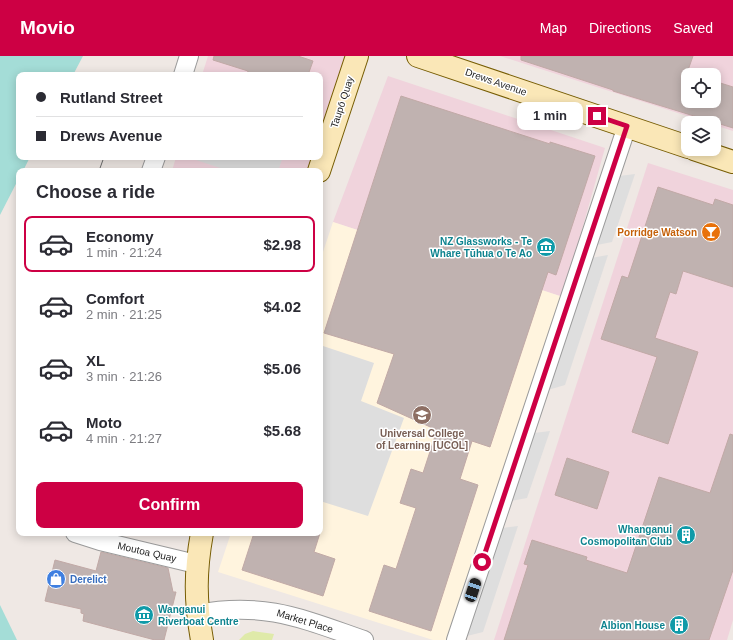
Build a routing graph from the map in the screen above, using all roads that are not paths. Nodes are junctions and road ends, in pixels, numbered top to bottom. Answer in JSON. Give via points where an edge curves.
{"nodes":[{"id":1,"x":189,"y":56,"type":"edge"},
{"id":2,"x":357,"y":56,"type":"edge"},
{"id":3,"x":418,"y":56,"type":"edge"},
{"id":4,"x":184,"y":72,"type":"edge"},
{"id":5,"x":627,"y":126,"type":"junction"},
{"id":6,"x":681,"y":145,"type":"edge"},
{"id":7,"x":715,"y":156,"type":"edge"},
{"id":8,"x":323,"y":159,"type":"edge"},
{"id":9,"x":733,"y":162,"type":"edge"},
{"id":10,"x":84,"y":536,"type":"edge"},
{"id":11,"x":201,"y":536,"type":"edge"},
{"id":12,"x":196,"y":564,"type":"junction"},
{"id":13,"x":197,"y":614,"type":"junction"},
{"id":14,"x":202,"y":640,"type":"edge"},
{"id":15,"x":364,"y":640,"type":"edge"},
{"id":16,"x":456,"y":640,"type":"edge"}],
"edges":[{"from":1,"to":4,"type":"street"},
{"from":2,"to":8,"type":"street","name":"Taupō Quay"},
{"from":3,"to":5,"type":"street","name":"Drews Avenue"},
{"from":5,"to":6,"type":"street","name":"Drews Avenue"},
{"from":5,"to":16,"type":"street"},
{"from":7,"to":9,"type":"street"},
{"from":10,"to":12,"type":"street","name":"Moutoa Quay"},
{"from":11,"to":12,"type":"street"},
{"from":12,"to":13,"type":"street"},
{"from":13,"to":14,"type":"street"},
{"from":13,"to":15,"type":"street","name":"Market Place","via":[[237,608],[279,612]]}]}
